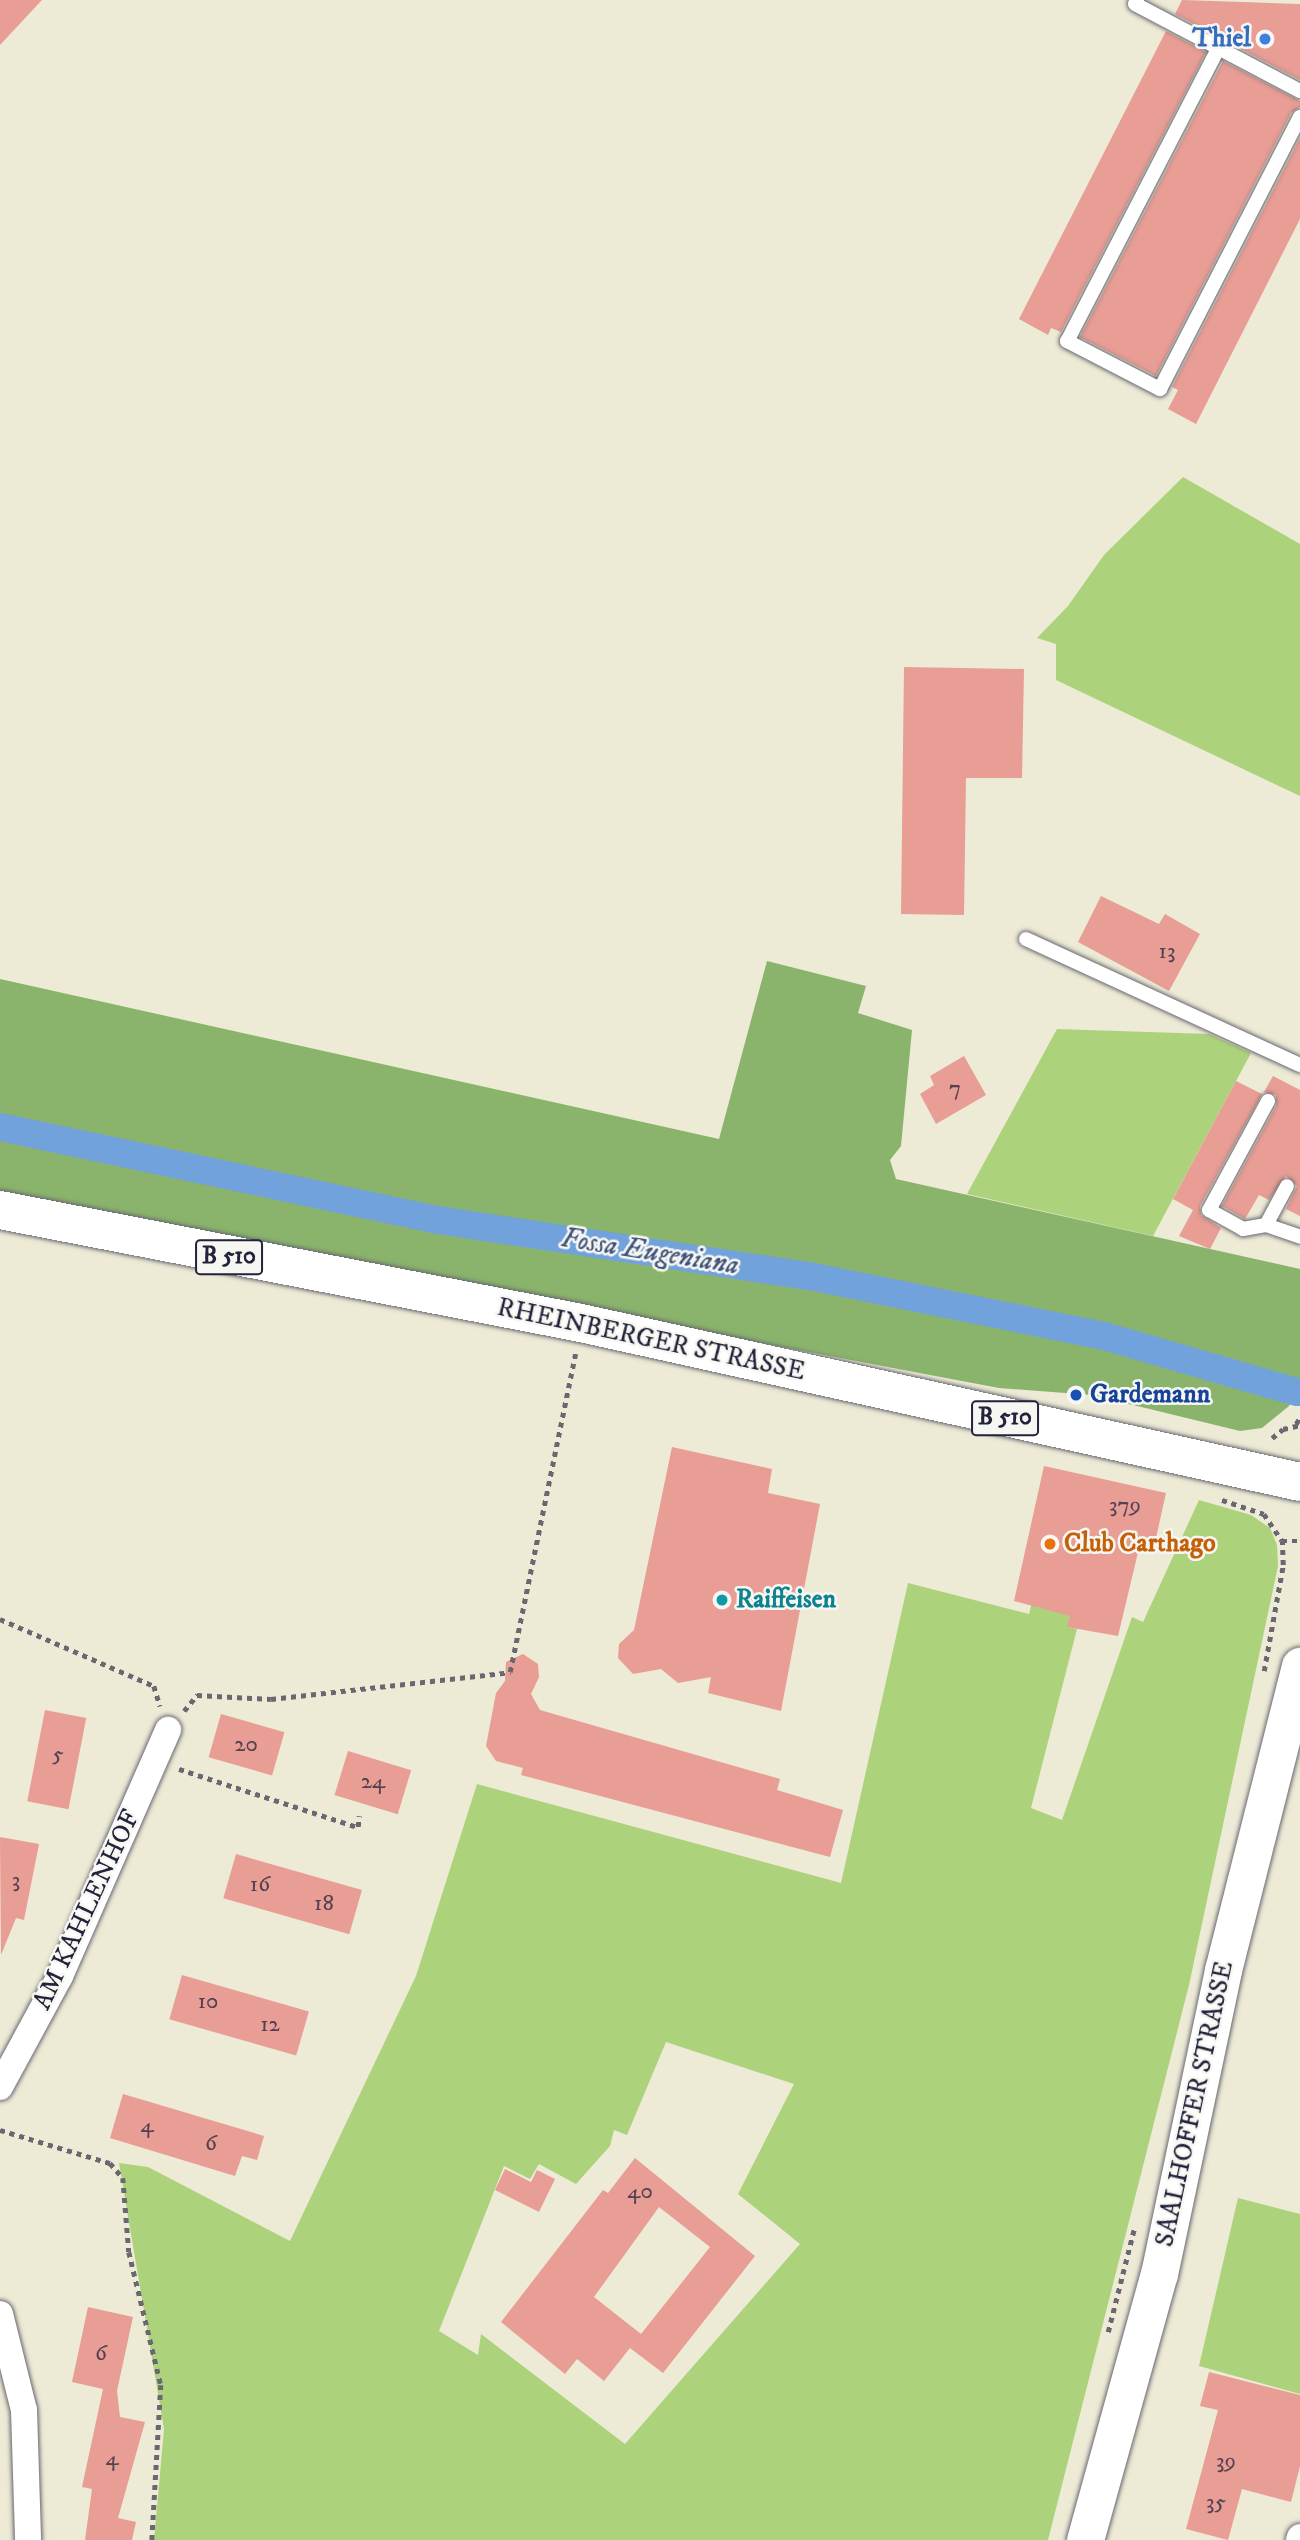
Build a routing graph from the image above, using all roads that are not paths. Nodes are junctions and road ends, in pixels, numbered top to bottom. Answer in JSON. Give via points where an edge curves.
{"nodes":[{"id":1,"x":1137,"y":0,"type":"edge"},
{"id":2,"x":1219,"y":47,"type":"junction"},
{"id":3,"x":1300,"y":91,"type":"edge"},
{"id":4,"x":1300,"y":117,"type":"edge"},
{"id":5,"x":1026,"y":939,"type":"dead end"},
{"id":6,"x":1300,"y":1065,"type":"edge"},
{"id":7,"x":1268,"y":1101,"type":"dead end"},
{"id":8,"x":1287,"y":1186,"type":"dead end"},
{"id":9,"x":0,"y":1210,"type":"edge"},
{"id":10,"x":1266,"y":1226,"type":"junction"},
{"id":11,"x":1300,"y":1237,"type":"edge"},
{"id":12,"x":1300,"y":1482,"type":"edge"},
{"id":13,"x":1300,"y":1666,"type":"edge"},
{"id":14,"x":168,"y":1730,"type":"road end"},
{"id":15,"x":0,"y":2087,"type":"edge"},
{"id":16,"x":0,"y":2314,"type":"edge"},
{"id":17,"x":27,"y":2540,"type":"edge"},
{"id":18,"x":1085,"y":2540,"type":"edge"}],
"edges":[{"from":1,"to":2,"type":"lane","via":[[1135,4]]},
{"from":2,"to":3,"type":"lane"},
{"from":2,"to":4,"type":"lane","via":[[1068,341],[1160,389]]},
{"from":5,"to":6,"type":"lane"},
{"from":7,"to":10,"type":"lane","via":[[1209,1210],[1244,1229]]},
{"from":8,"to":10,"type":"lane"},
{"from":9,"to":12,"type":"main road","name":"RHEINBERGER STRASSE","number":"B 510","via":[[581,1323]]},
{"from":10,"to":11,"type":"lane"},
{"from":13,"to":18,"type":"main road","name":"SAALHOFFER STRASSE","via":[[1223,1970],[1159,2274]]},
{"from":14,"to":15,"type":"street","name":"AM KAHLENHOF","via":[[60,1976]]},
{"from":16,"to":17,"type":"street","via":[[24,2410]]}]}
